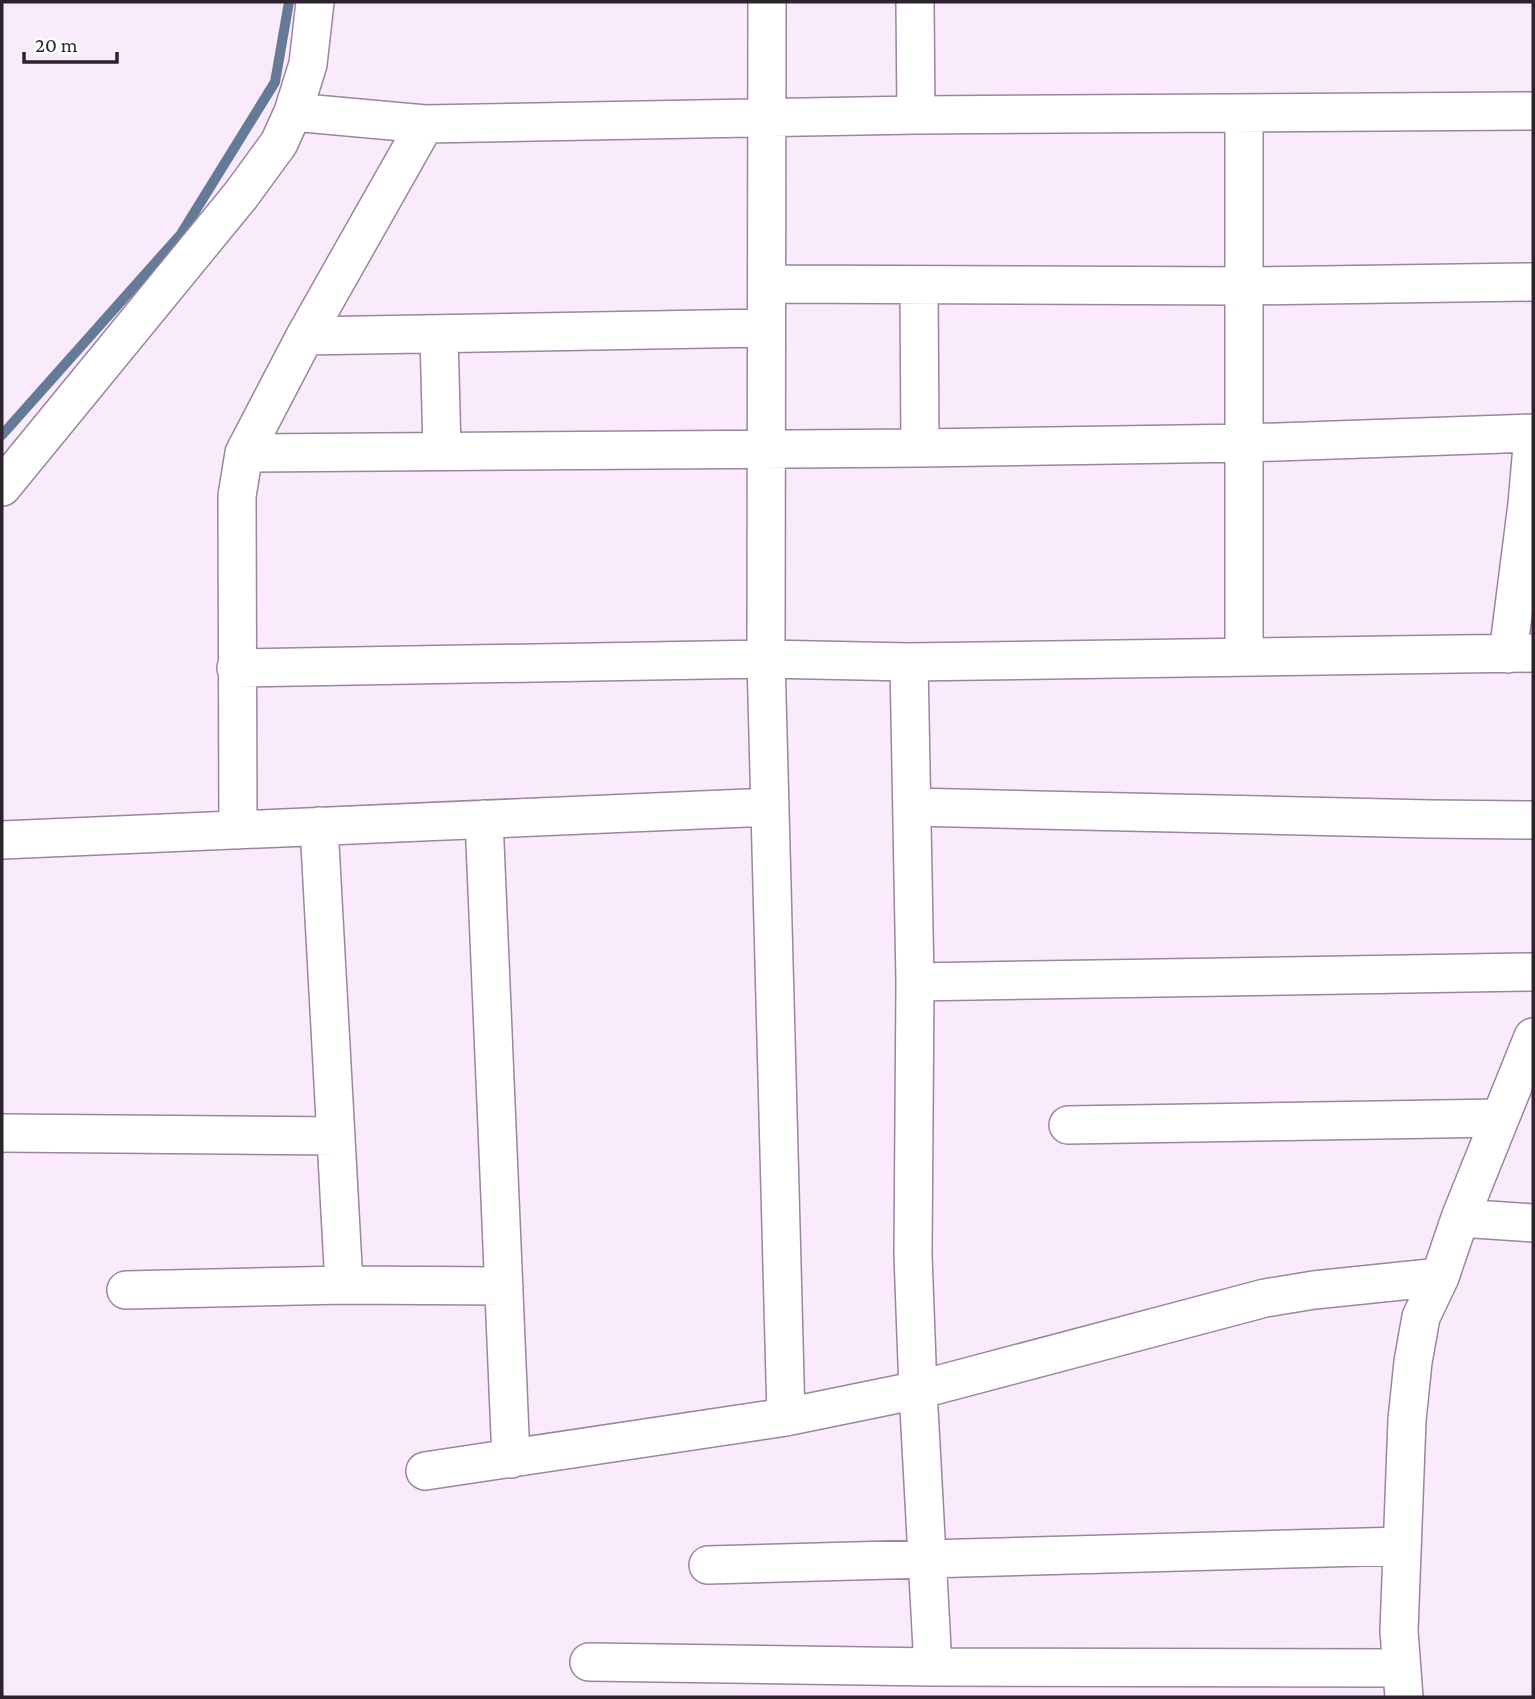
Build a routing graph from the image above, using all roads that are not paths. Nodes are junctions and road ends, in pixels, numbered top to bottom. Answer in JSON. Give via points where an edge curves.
{"nodes":[{"id":1,"x":315,"y":2,"type":"edge"},
{"id":2,"x":767,"y":2,"type":"edge"},
{"id":3,"x":915,"y":2,"type":"edge"},
{"id":4,"x":1533,"y":111,"type":"edge"},
{"id":5,"x":293,"y":113,"type":"junction"},
{"id":6,"x":1244,"y":114,"type":"junction"},
{"id":7,"x":916,"y":115,"type":"junction"},
{"id":8,"x":767,"y":117,"type":"junction"},
{"id":9,"x":425,"y":124,"type":"junction"},
{"id":10,"x":1533,"y":282,"type":"edge"},
{"id":11,"x":767,"y":284,"type":"junction"},
{"id":12,"x":919,"y":285,"type":"junction"},
{"id":13,"x":1245,"y":286,"type":"junction"},
{"id":14,"x":766,"y":328,"type":"junction"},
{"id":15,"x":439,"y":334,"type":"junction"},
{"id":16,"x":305,"y":336,"type":"junction"},
{"id":17,"x":1533,"y":434,"type":"edge"},
{"id":18,"x":1246,"y":443,"type":"junction"},
{"id":19,"x":766,"y":449,"type":"junction"},
{"id":20,"x":920,"y":449,"type":"junction"},
{"id":21,"x":442,"y":451,"type":"junction"},
{"id":22,"x":244,"y":453,"type":"junction"},
{"id":23,"x":2,"y":487,"type":"edge"},
{"id":24,"x":1520,"y":653,"type":"edge"},
{"id":25,"x":1244,"y":657,"type":"junction"},
{"id":26,"x":765,"y":659,"type":"junction"},
{"id":27,"x":909,"y":662,"type":"junction"},
{"id":28,"x":236,"y":668,"type":"junction"},
{"id":29,"x":769,"y":807,"type":"junction"},
{"id":30,"x":912,"y":807,"type":"junction"},
{"id":31,"x":484,"y":819,"type":"junction"},
{"id":32,"x":1533,"y":820,"type":"edge"},
{"id":33,"x":319,"y":826,"type":"junction"},
{"id":34,"x":237,"y":830,"type":"junction"},
{"id":35,"x":2,"y":840,"type":"edge"},
{"id":36,"x":1533,"y":972,"type":"edge"},
{"id":37,"x":915,"y":982,"type":"junction"},
{"id":38,"x":1533,"y":1037,"type":"edge"},
{"id":39,"x":1500,"y":1118,"type":"junction"},
{"id":40,"x":1068,"y":1125,"type":"dead end"},
{"id":41,"x":2,"y":1133,"type":"edge"},
{"id":42,"x":336,"y":1136,"type":"junction"},
{"id":43,"x":1460,"y":1219,"type":"junction"},
{"id":44,"x":1533,"y":1223,"type":"edge"},
{"id":45,"x":1440,"y":1278,"type":"junction"},
{"id":46,"x":344,"y":1285,"type":"junction"},
{"id":47,"x":504,"y":1286,"type":"junction"},
{"id":48,"x":126,"y":1290,"type":"dead end"},
{"id":49,"x":918,"y":1390,"type":"junction"},
{"id":50,"x":786,"y":1417,"type":"junction"},
{"id":51,"x":511,"y":1459,"type":"junction"},
{"id":52,"x":425,"y":1471,"type":"dead end"},
{"id":53,"x":1402,"y":1546,"type":"junction"},
{"id":54,"x":927,"y":1560,"type":"junction"},
{"id":55,"x":708,"y":1565,"type":"dead end"},
{"id":56,"x":589,"y":1662,"type":"dead end"},
{"id":57,"x":933,"y":1667,"type":"junction"},
{"id":58,"x":1403,"y":1683,"type":"edge"}],
"edges":[{"from":1,"to":5,"type":"street","via":[[307,64]]},
{"from":2,"to":8,"type":"street"},
{"from":3,"to":7,"type":"street"},
{"from":4,"to":6,"type":"street"},
{"from":5,"to":9,"type":"street"},
{"from":5,"to":23,"type":"street","via":[[279,143],[242,195]]},
{"from":6,"to":7,"type":"street"},
{"from":6,"to":13,"type":"street"},
{"from":7,"to":8,"type":"street"},
{"from":8,"to":9,"type":"street"},
{"from":8,"to":11,"type":"street"},
{"from":9,"to":16,"type":"street"},
{"from":10,"to":13,"type":"street"},
{"from":11,"to":12,"type":"street"},
{"from":11,"to":14,"type":"street"},
{"from":12,"to":13,"type":"street"},
{"from":12,"to":20,"type":"street"},
{"from":13,"to":18,"type":"street"},
{"from":14,"to":15,"type":"street"},
{"from":14,"to":19,"type":"street"},
{"from":15,"to":16,"type":"street"},
{"from":15,"to":21,"type":"street"},
{"from":16,"to":22,"type":"street"},
{"from":17,"to":18,"type":"street"},
{"from":17,"to":24,"type":"street"},
{"from":18,"to":20,"type":"street"},
{"from":18,"to":25,"type":"street"},
{"from":19,"to":20,"type":"street"},
{"from":19,"to":21,"type":"street"},
{"from":19,"to":26,"type":"street"},
{"from":21,"to":22,"type":"street"},
{"from":22,"to":28,"type":"street","via":[[237,496]]},
{"from":24,"to":25,"type":"street"},
{"from":25,"to":27,"type":"street"},
{"from":26,"to":27,"type":"street"},
{"from":26,"to":28,"type":"street"},
{"from":26,"to":29,"type":"street"},
{"from":27,"to":30,"type":"street"},
{"from":28,"to":34,"type":"street"},
{"from":29,"to":31,"type":"street"},
{"from":29,"to":50,"type":"street"},
{"from":30,"to":32,"type":"street"},
{"from":30,"to":37,"type":"street"},
{"from":31,"to":33,"type":"street"},
{"from":31,"to":47,"type":"street"},
{"from":33,"to":34,"type":"street"},
{"from":33,"to":42,"type":"street"},
{"from":34,"to":35,"type":"street"},
{"from":36,"to":37,"type":"street"},
{"from":37,"to":49,"type":"street","via":[[913,1255]]},
{"from":38,"to":39,"type":"street"},
{"from":39,"to":40,"type":"street"},
{"from":39,"to":43,"type":"street"},
{"from":41,"to":42,"type":"street"},
{"from":42,"to":46,"type":"street"},
{"from":43,"to":44,"type":"street"},
{"from":43,"to":45,"type":"street"},
{"from":45,"to":49,"type":"street","via":[[1265,1298]]},
{"from":45,"to":53,"type":"street","via":[[1421,1317],[1413,1362]]},
{"from":46,"to":47,"type":"street"},
{"from":46,"to":48,"type":"street"},
{"from":47,"to":51,"type":"street"},
{"from":49,"to":50,"type":"street"},
{"from":49,"to":54,"type":"street"},
{"from":50,"to":51,"type":"street"},
{"from":51,"to":52,"type":"street"},
{"from":53,"to":54,"type":"street"},
{"from":53,"to":58,"type":"street","via":[[1399,1632]]},
{"from":54,"to":55,"type":"street"},
{"from":54,"to":57,"type":"street"},
{"from":56,"to":57,"type":"street"},
{"from":57,"to":58,"type":"street"}]}
